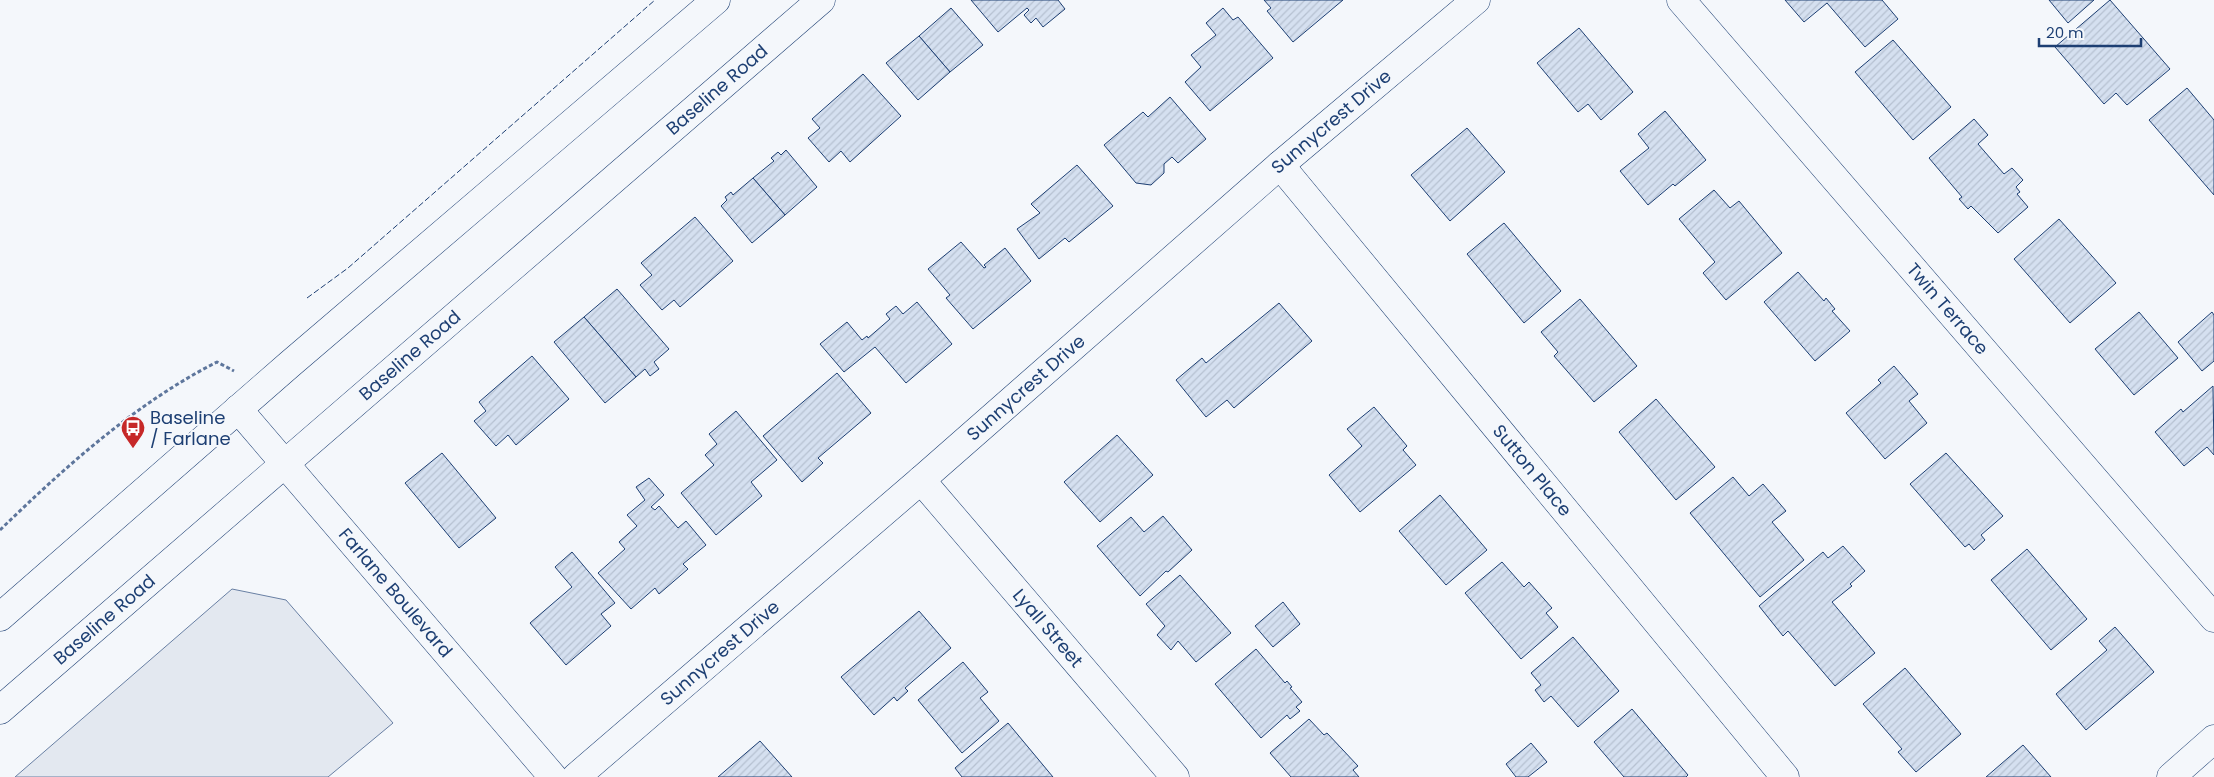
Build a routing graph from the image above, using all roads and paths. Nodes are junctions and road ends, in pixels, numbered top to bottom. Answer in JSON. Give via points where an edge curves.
{"nodes":[{"id":1,"x":716,"y":0,"type":"edge"},
{"id":2,"x":821,"y":0,"type":"edge"},
{"id":3,"x":1476,"y":0,"type":"edge"},
{"id":4,"x":1681,"y":0,"type":"edge"},
{"id":5,"x":1280,"y":165,"type":"junction"},
{"id":6,"x":235,"y":372,"type":"dead end"},
{"id":7,"x":238,"y":409,"type":"junction"},
{"id":8,"x":284,"y":464,"type":"junction"},
{"id":9,"x":921,"y":480,"type":"junction"},
{"id":10,"x":0,"y":530,"type":"edge"},
{"id":11,"x":0,"y":617,"type":"edge"},
{"id":12,"x":2214,"y":618,"type":"edge"},
{"id":13,"x":0,"y":710,"type":"edge"},
{"id":14,"x":2214,"y":739,"type":"edge"},
{"id":15,"x":553,"y":777,"type":"edge"},
{"id":16,"x":576,"y":777,"type":"edge"},
{"id":17,"x":1175,"y":777,"type":"edge"},
{"id":18,"x":1785,"y":777,"type":"edge"},
{"id":19,"x":2171,"y":777,"type":"edge"}],
"edges":[{"from":1,"to":7,"type":"street"},
{"from":2,"to":8,"type":"street","name":"Baseline Road"},
{"from":3,"to":5,"type":"street","name":"Sunnycrest Drive"},
{"from":4,"to":12,"type":"street","name":"Twin Terrace"},
{"from":5,"to":9,"type":"street","name":"Sunnycrest Drive"},
{"from":5,"to":18,"type":"street","name":"Sutton Place"},
{"from":6,"to":10,"type":"path","via":[[217,362],[191,375],[124,421],[41,490]]},
{"from":7,"to":8,"type":"street","name":"Farlane Boulevard"},
{"from":7,"to":11,"type":"street"},
{"from":8,"to":13,"type":"street","name":"Baseline Road"},
{"from":8,"to":15,"type":"street","name":"Farlane Boulevard"},
{"from":9,"to":16,"type":"street","name":"Sunnycrest Drive"},
{"from":9,"to":17,"type":"street","name":"Lyall Street"},
{"from":14,"to":19,"type":"street"}]}
